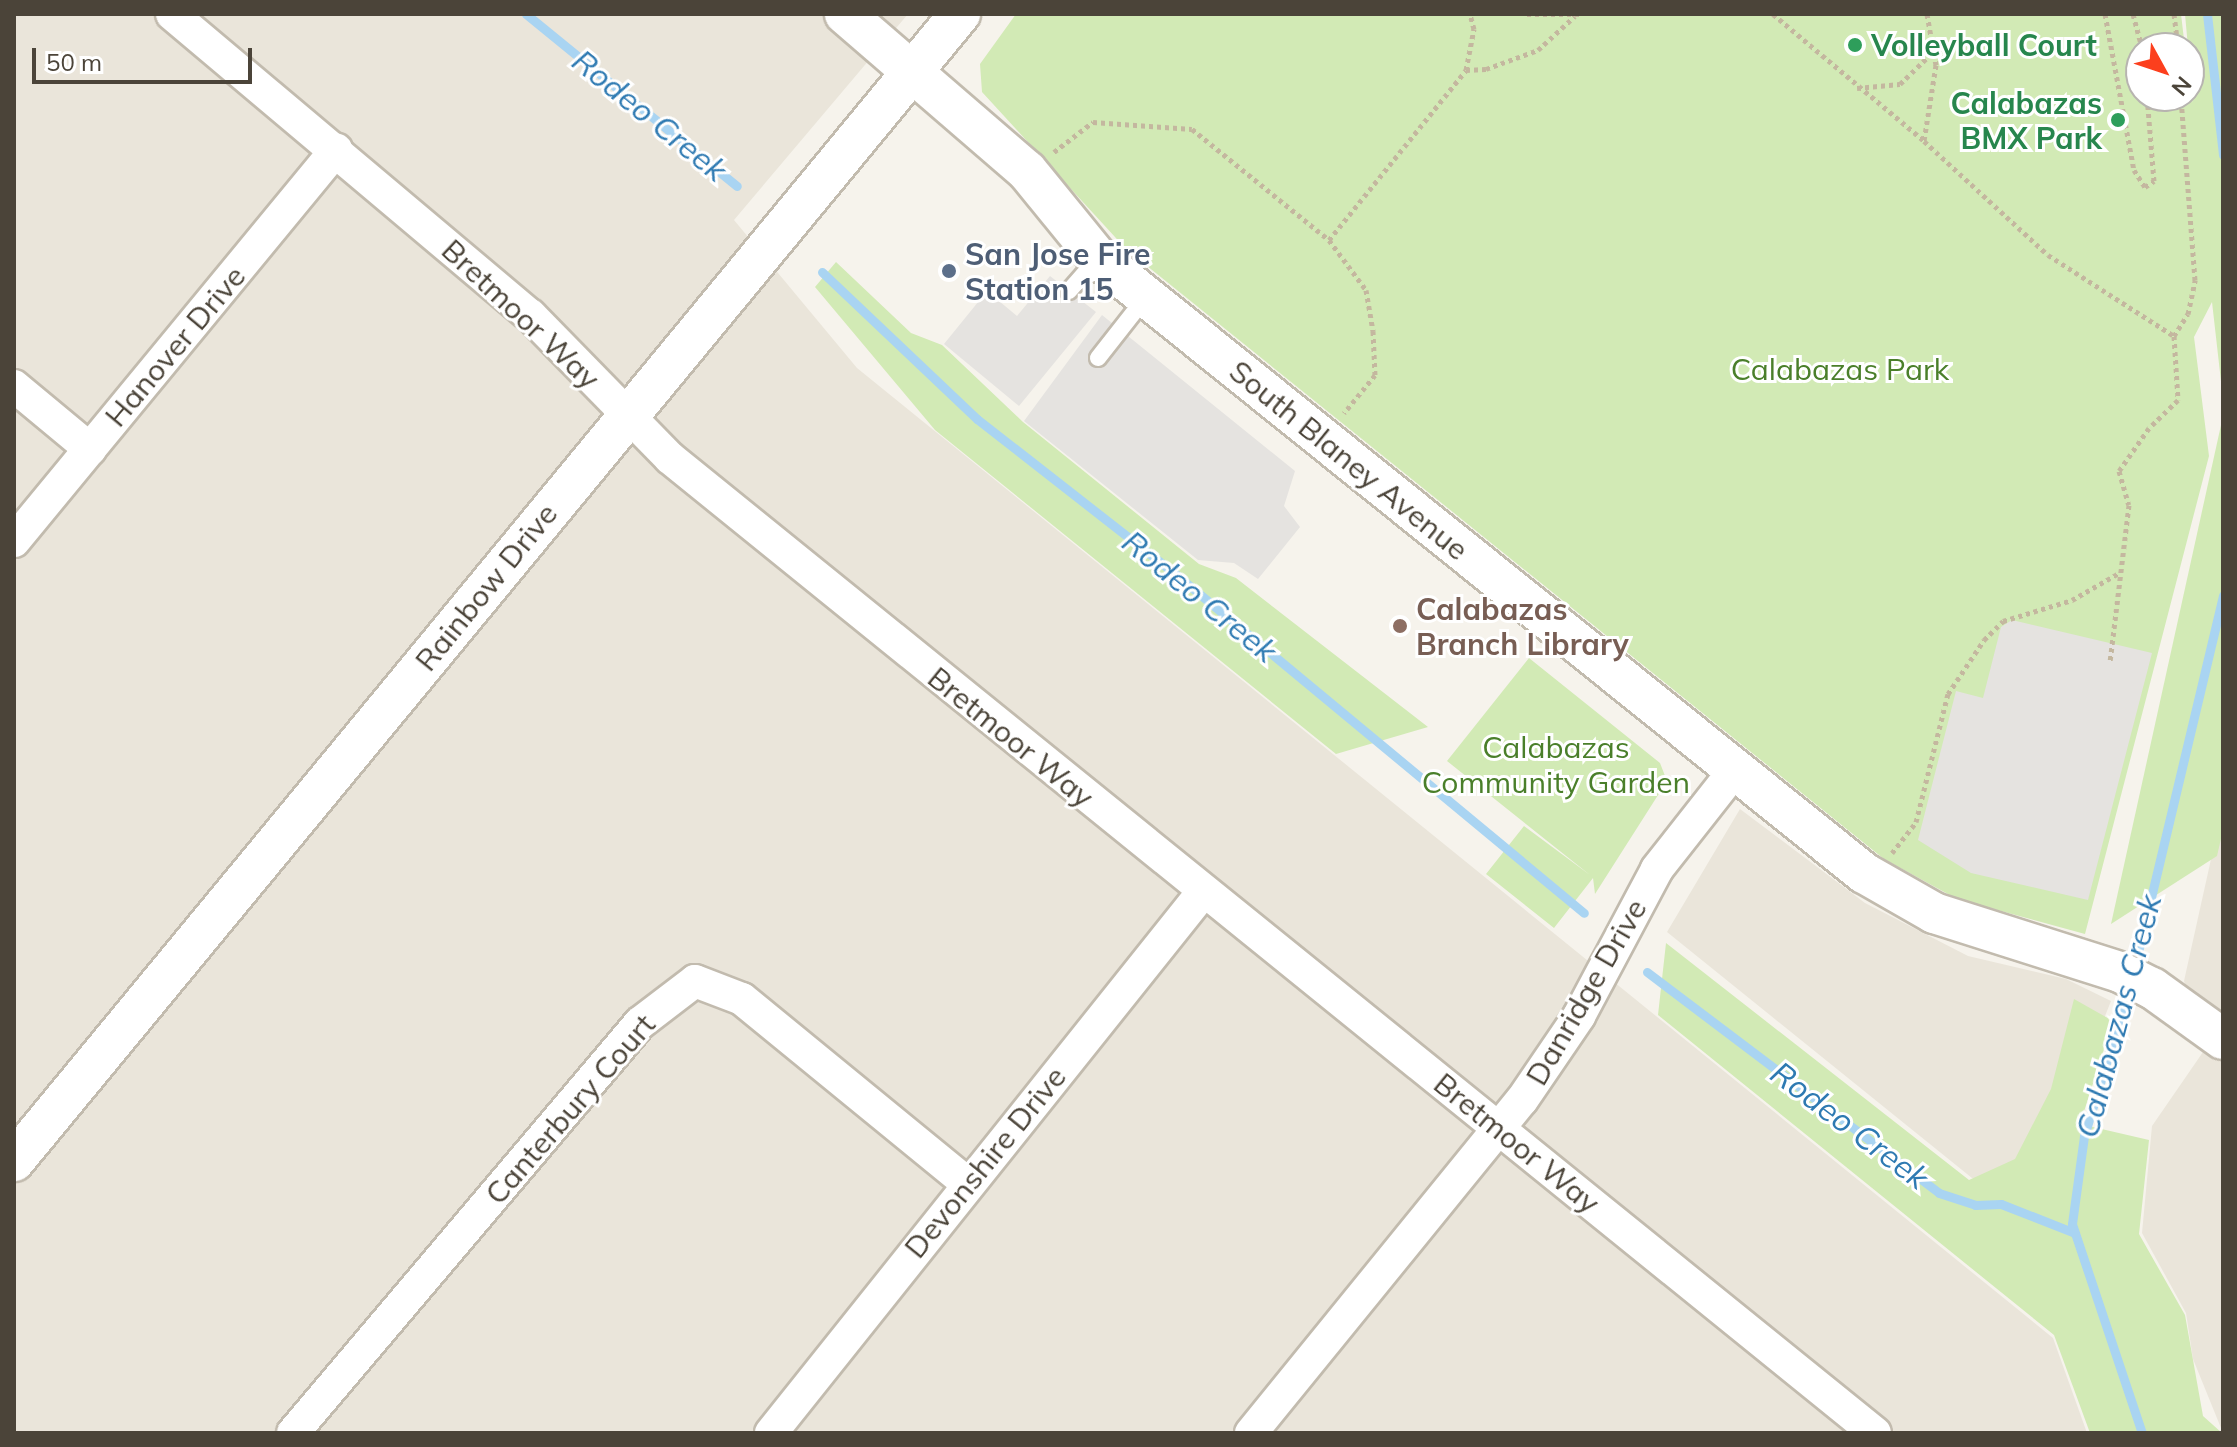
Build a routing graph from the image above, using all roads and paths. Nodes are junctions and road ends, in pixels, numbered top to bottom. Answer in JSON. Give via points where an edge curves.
{"nodes":[{"id":1,"x":172,"y":14,"type":"edge"},
{"id":2,"x":845,"y":14,"type":"edge"},
{"id":3,"x":960,"y":14,"type":"edge"},
{"id":4,"x":1470,"y":14,"type":"edge"},
{"id":5,"x":1527,"y":14,"type":"edge"},
{"id":6,"x":1773,"y":14,"type":"edge"},
{"id":7,"x":1927,"y":14,"type":"edge"},
{"id":8,"x":2105,"y":14,"type":"edge"},
{"id":9,"x":1577,"y":15,"type":"edge"},
{"id":10,"x":1933,"y":51,"type":"junction"},
{"id":11,"x":1466,"y":70,"type":"junction"},
{"id":12,"x":912,"y":71,"type":"junction"},
{"id":13,"x":1856,"y":88,"type":"junction"},
{"id":14,"x":2148,"y":112,"type":"edge"},
{"id":15,"x":2182,"y":112,"type":"edge"},
{"id":16,"x":1924,"y":141,"type":"junction"},
{"id":17,"x":336,"y":150,"type":"junction"},
{"id":18,"x":1048,"y":157,"type":"dead end"},
{"id":19,"x":1329,"y":240,"type":"junction"},
{"id":20,"x":1098,"y":258,"type":"junction"},
{"id":21,"x":1069,"y":291,"type":"dead end"},
{"id":22,"x":1146,"y":296,"type":"junction"},
{"id":23,"x":2174,"y":336,"type":"junction"},
{"id":24,"x":1098,"y":358,"type":"dead end"},
{"id":25,"x":14,"y":386,"type":"edge"},
{"id":26,"x":626,"y":418,"type":"junction"},
{"id":27,"x":1338,"y":420,"type":"dead end"},
{"id":28,"x":90,"y":449,"type":"junction"},
{"id":29,"x":14,"y":541,"type":"edge"},
{"id":30,"x":2120,"y":573,"type":"junction"},
{"id":31,"x":2110,"y":662,"type":"dead end"},
{"id":32,"x":1734,"y":771,"type":"junction"},
{"id":33,"x":1889,"y":857,"type":"dead end"},
{"id":34,"x":1202,"y":893,"type":"junction"},
{"id":35,"x":2223,"y":1039,"type":"edge"},
{"id":36,"x":1499,"y":1128,"type":"junction"},
{"id":37,"x":14,"y":1161,"type":"edge"},
{"id":38,"x":968,"y":1184,"type":"junction"},
{"id":39,"x":293,"y":1433,"type":"edge"},
{"id":40,"x":771,"y":1433,"type":"edge"},
{"id":41,"x":1251,"y":1433,"type":"edge"},
{"id":42,"x":1875,"y":1433,"type":"edge"}],
"edges":[{"from":1,"to":17,"type":"street","name":"Bretmoor Way"},
{"from":2,"to":12,"type":"street","name":"South Blaney Avenue"},
{"from":3,"to":12,"type":"street","name":"Rainbow Drive"},
{"from":4,"to":11,"type":"path","via":[[1474,29]]},
{"from":5,"to":9,"type":"path"},
{"from":6,"to":13,"type":"path"},
{"from":7,"to":10,"type":"path"},
{"from":8,"to":14,"type":"path","via":[[2134,170],[2145,187],[2154,181]]},
{"from":9,"to":11,"type":"path","via":[[1538,50],[1486,69]]},
{"from":10,"to":13,"type":"path","via":[[1900,84]]},
{"from":10,"to":16,"type":"path","via":[[1935,79]]},
{"from":11,"to":19,"type":"path"},
{"from":12,"to":20,"type":"street","name":"South Blaney Avenue","via":[[1027,171]]},
{"from":12,"to":26,"type":"street","name":"Rainbow Drive"},
{"from":13,"to":16,"type":"path"},
{"from":15,"to":23,"type":"path","via":[[2195,280],[2188,314]]},
{"from":16,"to":23,"type":"path","via":[[2048,255]]},
{"from":17,"to":26,"type":"street","name":"Bretmoor Way","via":[[530,315],[591,374]]},
{"from":17,"to":28,"type":"street","name":"Hanover Drive"},
{"from":18,"to":19,"type":"path","via":[[1093,122],[1192,129]]},
{"from":19,"to":27,"type":"path","via":[[1366,290],[1373,331],[1375,375]]},
{"from":20,"to":21,"type":"lane"},
{"from":20,"to":22,"type":"street","name":"South Blaney Avenue"},
{"from":22,"to":24,"type":"lane"},
{"from":22,"to":32,"type":"street","name":"South Blaney Avenue"},
{"from":23,"to":30,"type":"path","via":[[2178,400],[2149,428],[2119,471],[2129,505]]},
{"from":25,"to":28,"type":"street"},
{"from":26,"to":34,"type":"street","name":"Bretmoor Way"},
{"from":26,"to":37,"type":"street","name":"Rainbow Drive"},
{"from":28,"to":29,"type":"street","name":"Hanover Drive"},
{"from":30,"to":31,"type":"path"},
{"from":30,"to":33,"type":"path","via":[[2072,600],[2003,621],[1984,640],[1948,694],[1916,822]]},
{"from":32,"to":35,"type":"street","name":"South Blaney Avenue","via":[[1899,895],[1984,932],[2136,980]]},
{"from":32,"to":36,"type":"street","name":"Danridge Drive","via":[[1657,869],[1579,1016]]},
{"from":34,"to":36,"type":"street","name":"Bretmoor Way"},
{"from":34,"to":38,"type":"street","name":"Devonshire Drive"},
{"from":36,"to":41,"type":"street","name":"Danridge Drive"},
{"from":36,"to":42,"type":"street","name":"Bretmoor Way"},
{"from":38,"to":39,"type":"street","name":"Canterbury Court","via":[[742,999],[695,981],[640,1023]]},
{"from":38,"to":40,"type":"street","name":"Devonshire Drive"}]}
